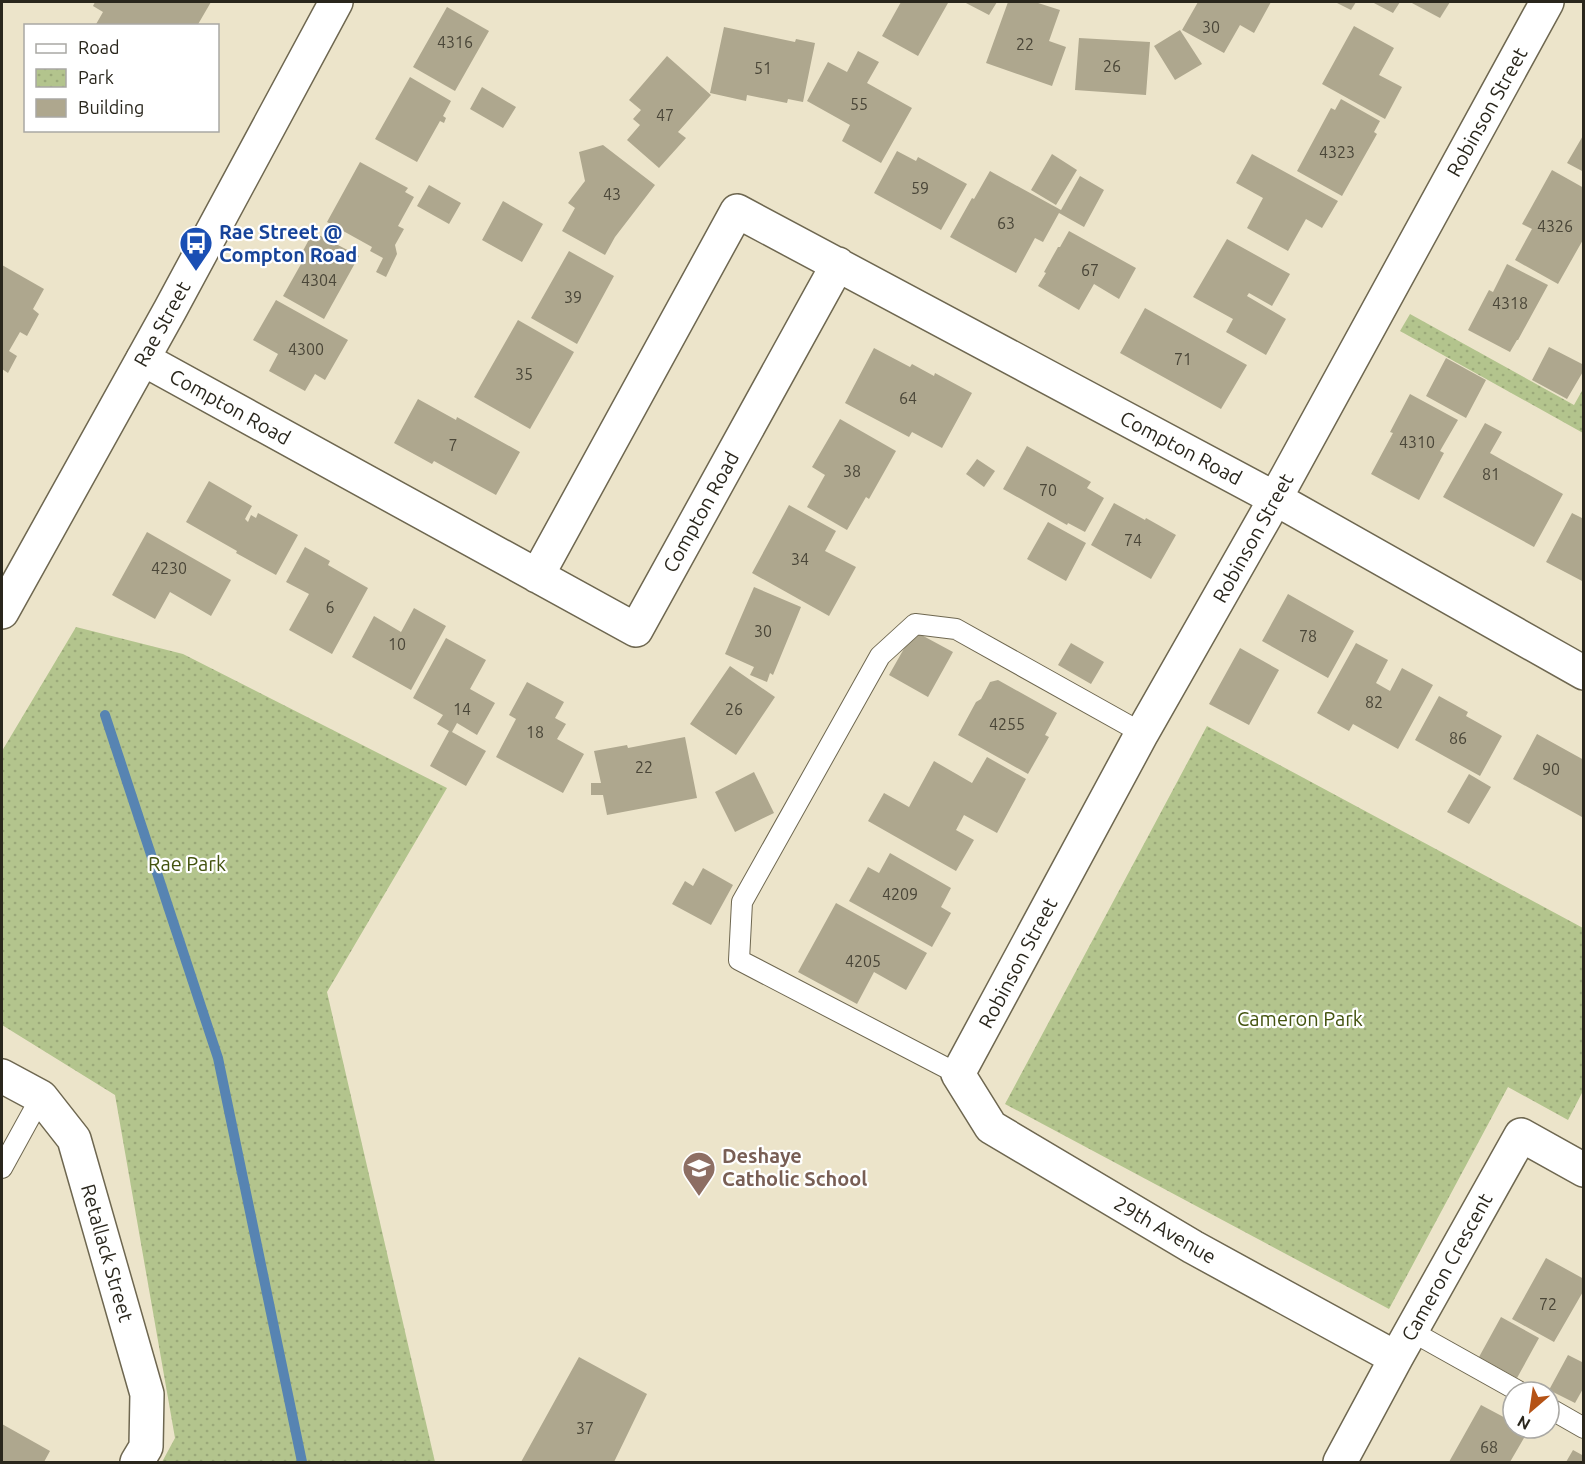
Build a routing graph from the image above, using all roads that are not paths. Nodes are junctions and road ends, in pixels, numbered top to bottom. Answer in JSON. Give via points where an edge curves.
{"nodes":[{"id":1,"x":336,"y":2,"type":"edge"},
{"id":2,"x":1547,"y":2,"type":"edge"},
{"id":3,"x":838,"y":264,"type":"junction"},
{"id":4,"x":143,"y":359,"type":"junction"},
{"id":5,"x":1276,"y":499,"type":"junction"},
{"id":6,"x":537,"y":576,"type":"junction"},
{"id":7,"x":2,"y":612,"type":"edge"},
{"id":8,"x":1584,"y":673,"type":"edge"},
{"id":9,"x":1142,"y":733,"type":"junction"},
{"id":10,"x":958,"y":1074,"type":"junction"},
{"id":11,"x":2,"y":1076,"type":"edge"},
{"id":12,"x":41,"y":1097,"type":"junction"},
{"id":13,"x":2,"y":1168,"type":"edge"},
{"id":14,"x":1584,"y":1170,"type":"edge"},
{"id":15,"x":1404,"y":1345,"type":"junction"},
{"id":16,"x":1501,"y":1384,"type":"edge"},
{"id":17,"x":1561,"y":1415,"type":"edge"},
{"id":18,"x":1584,"y":1428,"type":"edge"},
{"id":19,"x":137,"y":1462,"type":"edge"},
{"id":20,"x":1340,"y":1462,"type":"edge"}],
"edges":[{"from":1,"to":4,"type":"street","name":"Rae Street"},
{"from":2,"to":5,"type":"street","name":"Robinson Street"},
{"from":3,"to":5,"type":"street","name":"Compton Road"},
{"from":3,"to":6,"type":"street","name":"Compton Road","via":[[737,211]]},
{"from":3,"to":6,"type":"street","name":"Compton Road","via":[[636,630]]},
{"from":4,"to":6,"type":"street","name":"Compton Road"},
{"from":4,"to":7,"type":"street","name":"Rae Street"},
{"from":5,"to":8,"type":"street","name":"Compton Road"},
{"from":5,"to":9,"type":"street","name":"Robinson Street"},
{"from":9,"to":10,"type":"street","name":"Robinson Street"},
{"from":9,"to":10,"type":"lane","via":[[956,630],[915,624],[880,656],[742,902],[739,960]]},
{"from":10,"to":15,"type":"street","name":"29th Avenue","via":[[991,1127],[1193,1247]]},
{"from":11,"to":12,"type":"street","name":"Retallack Street"},
{"from":12,"to":13,"type":"lane"},
{"from":12,"to":19,"type":"street","name":"Retallack Street","via":[[74,1139],[147,1394],[146,1447]]},
{"from":14,"to":15,"type":"street","name":"Cameron Crescent","via":[[1521,1135]]},
{"from":15,"to":16,"type":"lane"},
{"from":15,"to":20,"type":"street","name":"Cameron Crescent"},
{"from":17,"to":18,"type":"lane"}]}
